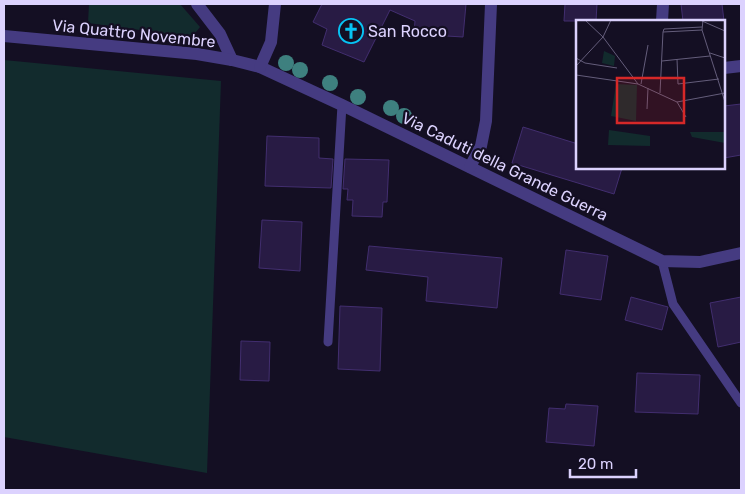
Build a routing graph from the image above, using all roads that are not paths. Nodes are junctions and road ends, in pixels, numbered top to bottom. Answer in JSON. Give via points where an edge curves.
{"nodes":[{"id":1,"x":197,"y":4,"type":"edge"},
{"id":2,"x":275,"y":4,"type":"edge"},
{"id":3,"x":491,"y":4,"type":"edge"},
{"id":4,"x":663,"y":4,"type":"edge"},
{"id":5,"x":662,"y":20,"type":"edge"},
{"id":6,"x":4,"y":36,"type":"edge"},
{"id":7,"x":232,"y":60,"type":"junction"},
{"id":8,"x":741,"y":66,"type":"edge"},
{"id":9,"x":260,"y":67,"type":"junction"},
{"id":10,"x":725,"y":68,"type":"edge"},
{"id":11,"x":342,"y":105,"type":"junction"},
{"id":12,"x":470,"y":167,"type":"junction"},
{"id":13,"x":741,"y":253,"type":"edge"},
{"id":14,"x":662,"y":261,"type":"junction"},
{"id":15,"x":328,"y":342,"type":"dead end"},
{"id":16,"x":741,"y":402,"type":"edge"}],
"edges":[{"from":1,"to":7,"type":"street","via":[[220,34]]},
{"from":2,"to":9,"type":"street","via":[[271,42]]},
{"from":3,"to":12,"type":"street","via":[[486,121],[481,146]]},
{"from":4,"to":5,"type":"street"},
{"from":6,"to":7,"type":"street","name":"Via Quattro Novembre"},
{"from":7,"to":9,"type":"street","name":"Via Quattro Novembre"},
{"from":8,"to":10,"type":"street"},
{"from":9,"to":11,"type":"street","name":"Via Caduti della Grande Guerra"},
{"from":11,"to":12,"type":"street","name":"Via Caduti della Grande Guerra"},
{"from":11,"to":15,"type":"lane"},
{"from":12,"to":14,"type":"street","name":"Via Caduti della Grande Guerra"},
{"from":13,"to":14,"type":"street","name":"Via Caduti della Grande Guerra","via":[[700,262]]},
{"from":14,"to":16,"type":"lane","via":[[673,304]]}]}
